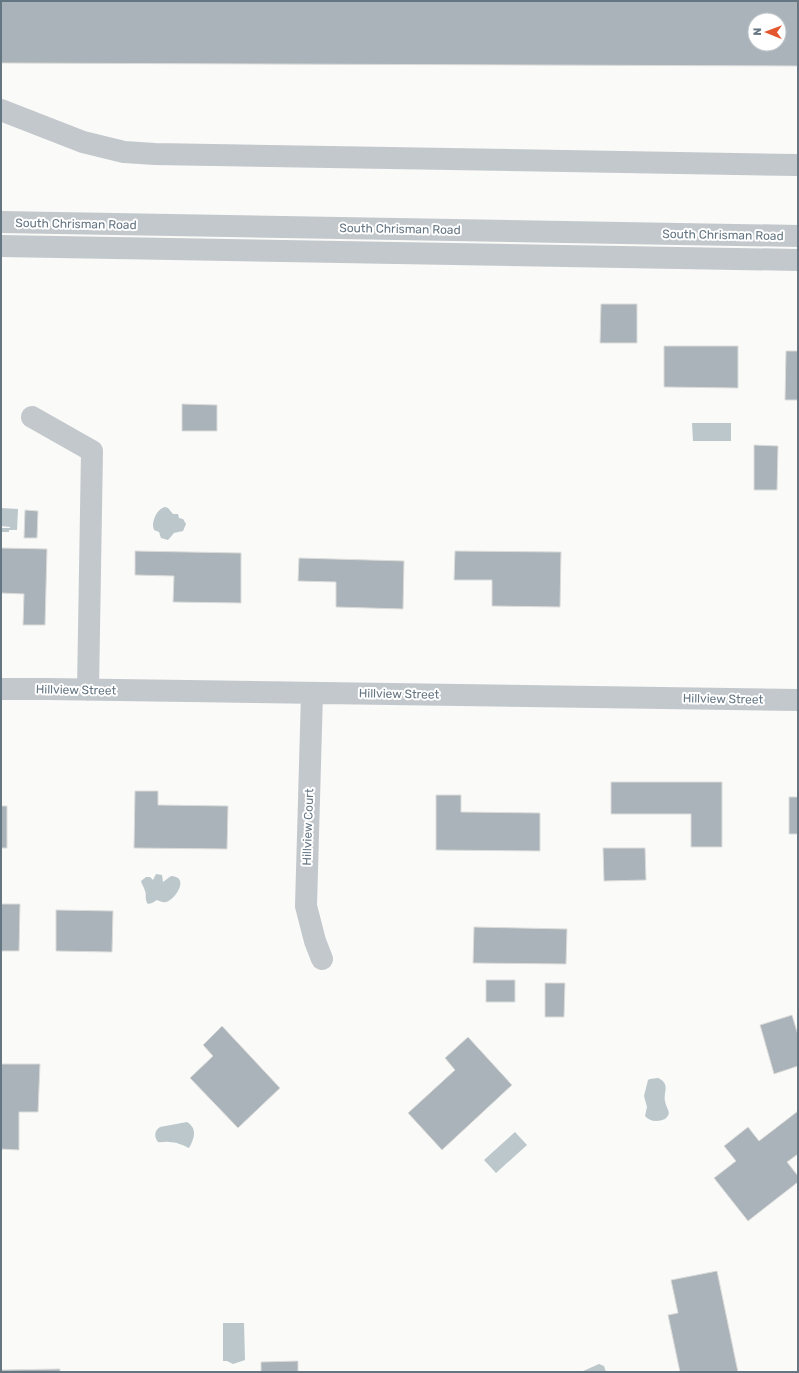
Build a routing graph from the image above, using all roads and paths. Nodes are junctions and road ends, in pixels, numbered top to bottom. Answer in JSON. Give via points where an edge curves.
{"nodes":[{"id":1,"x":1,"y":110,"type":"edge"},
{"id":2,"x":798,"y":166,"type":"edge"},
{"id":3,"x":1,"y":222,"type":"edge"},
{"id":4,"x":798,"y":225,"type":"edge"},
{"id":5,"x":509,"y":231,"type":"junction"},
{"id":6,"x":798,"y":236,"type":"edge"},
{"id":7,"x":1,"y":246,"type":"edge"},
{"id":8,"x":798,"y":260,"type":"edge"},
{"id":9,"x":32,"y":417,"type":"dead end"},
{"id":10,"x":1,"y":689,"type":"edge"},
{"id":11,"x":88,"y":690,"type":"junction"},
{"id":12,"x":312,"y":693,"type":"junction"},
{"id":13,"x":798,"y":700,"type":"edge"},
{"id":14,"x":322,"y":959,"type":"dead end"}],
"edges":[{"from":1,"to":2,"type":"street","via":[[83,142],[124,152]]},
{"from":3,"to":5,"type":"street","name":"South Chrisman Road"},
{"from":4,"to":5,"type":"street","via":[[594,222]]},
{"from":5,"to":6,"type":"street","name":"South Chrisman Road"},
{"from":7,"to":8,"type":"street","name":"South Chrisman Road"},
{"from":9,"to":11,"type":"street","via":[[92,452]]},
{"from":10,"to":11,"type":"street","name":"Hillview Street"},
{"from":11,"to":12,"type":"street","name":"Hillview Street"},
{"from":12,"to":13,"type":"street","name":"Hillview Street"},
{"from":12,"to":14,"type":"street","name":"Hillview Court","via":[[306,906]]}]}
